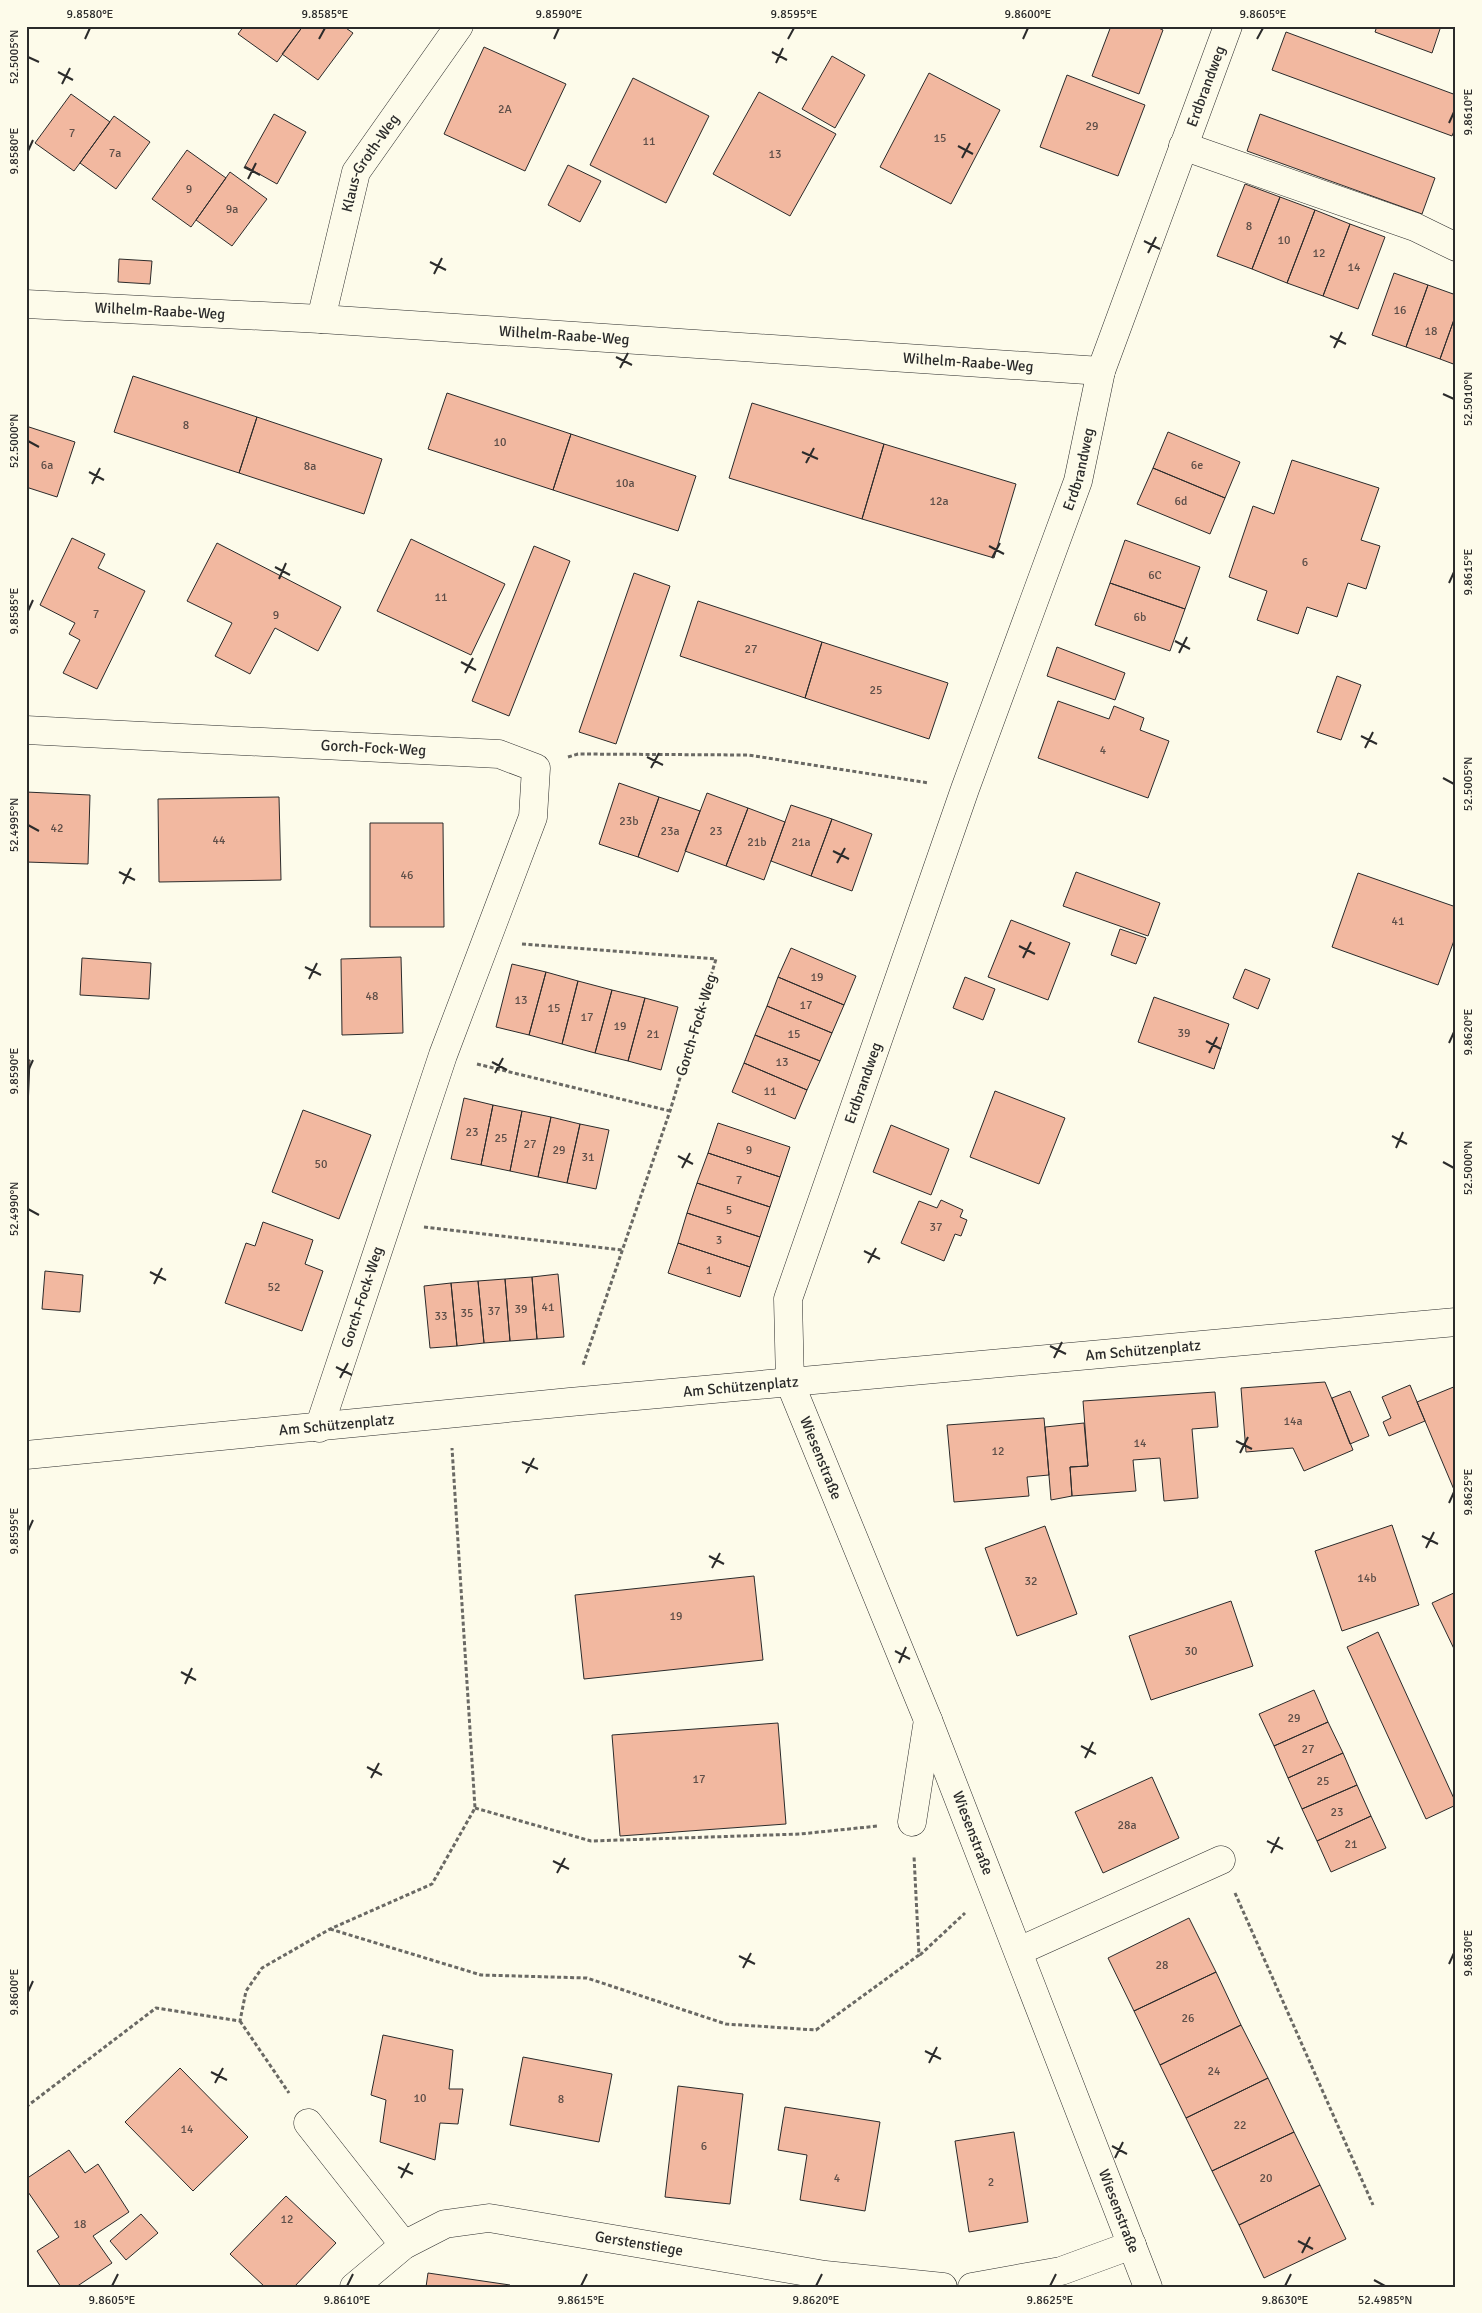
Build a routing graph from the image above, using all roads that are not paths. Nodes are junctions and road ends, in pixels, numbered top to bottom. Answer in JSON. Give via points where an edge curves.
{"nodes":[{"id":1,"x":459,"y":26,"type":"edge"},
{"id":2,"x":1228,"y":26,"type":"edge"},
{"id":3,"x":1182,"y":146,"type":"junction"},
{"id":4,"x":1456,"y":247,"type":"edge"},
{"id":5,"x":26,"y":304,"type":"edge"},
{"id":6,"x":321,"y":319,"type":"junction"},
{"id":7,"x":1101,"y":371,"type":"junction"},
{"id":8,"x":26,"y":730,"type":"edge"},
{"id":9,"x":1456,"y":1322,"type":"edge"},
{"id":10,"x":790,"y":1382,"type":"junction"},
{"id":11,"x":319,"y":1428,"type":"junction"},
{"id":12,"x":26,"y":1455,"type":"edge"},
{"id":13,"x":928,"y":1720,"type":"junction"},
{"id":14,"x":912,"y":1822,"type":"road end"},
{"id":15,"x":1220,"y":1860,"type":"road end"},
{"id":16,"x":1019,"y":1950,"type":"junction"},
{"id":17,"x":308,"y":2123,"type":"road end"},
{"id":18,"x":404,"y":2245,"type":"junction"},
{"id":19,"x":1132,"y":2246,"type":"junction"},
{"id":20,"x":824,"y":2281,"type":"edge"},
{"id":21,"x":354,"y":2287,"type":"edge"},
{"id":22,"x":943,"y":2287,"type":"edge"},
{"id":23,"x":972,"y":2287,"type":"edge"},
{"id":24,"x":1148,"y":2287,"type":"edge"}],
"edges":[{"from":1,"to":6,"type":"street","name":"Klaus-Groth-Weg","via":[[356,172]]},
{"from":2,"to":3,"type":"street","name":"Erdbrandweg"},
{"from":3,"to":4,"type":"street","name":"Erdbrandweg","via":[[1415,227]]},
{"from":3,"to":7,"type":"street","name":"Erdbrandweg"},
{"from":5,"to":6,"type":"street","name":"Wilhelm-Raabe-Weg"},
{"from":6,"to":7,"type":"street","name":"Wilhelm-Raabe-Weg"},
{"from":7,"to":10,"type":"street","name":"Erdbrandweg","via":[[1078,482],[965,788],[788,1299]]},
{"from":8,"to":11,"type":"street","name":"Gorch-Fock-Weg","via":[[499,754],[536,768],[533,817],[443,1055]]},
{"from":9,"to":10,"type":"street","name":"Am Schützenplatz"},
{"from":10,"to":11,"type":"street","name":"Am Schützenplatz"},
{"from":10,"to":13,"type":"street","name":"Wiesenstraße"},
{"from":11,"to":12,"type":"street","name":"Am Schützenplatz"},
{"from":13,"to":14,"type":"street"},
{"from":13,"to":16,"type":"street","name":"Wiesenstraße"},
{"from":15,"to":16,"type":"street"},
{"from":16,"to":19,"type":"street","name":"Wiesenstraße"},
{"from":17,"to":18,"type":"street"},
{"from":18,"to":20,"type":"street","name":"Gerstenstiege","via":[[445,2224],[489,2218]]},
{"from":18,"to":21,"type":"street","name":"Gerstenstiege"},
{"from":19,"to":23,"type":"street","via":[[1062,2271]]},
{"from":19,"to":24,"type":"street","name":"Wiesenstraße"},
{"from":20,"to":22,"type":"street","name":"Gerstenstiege"}]}
